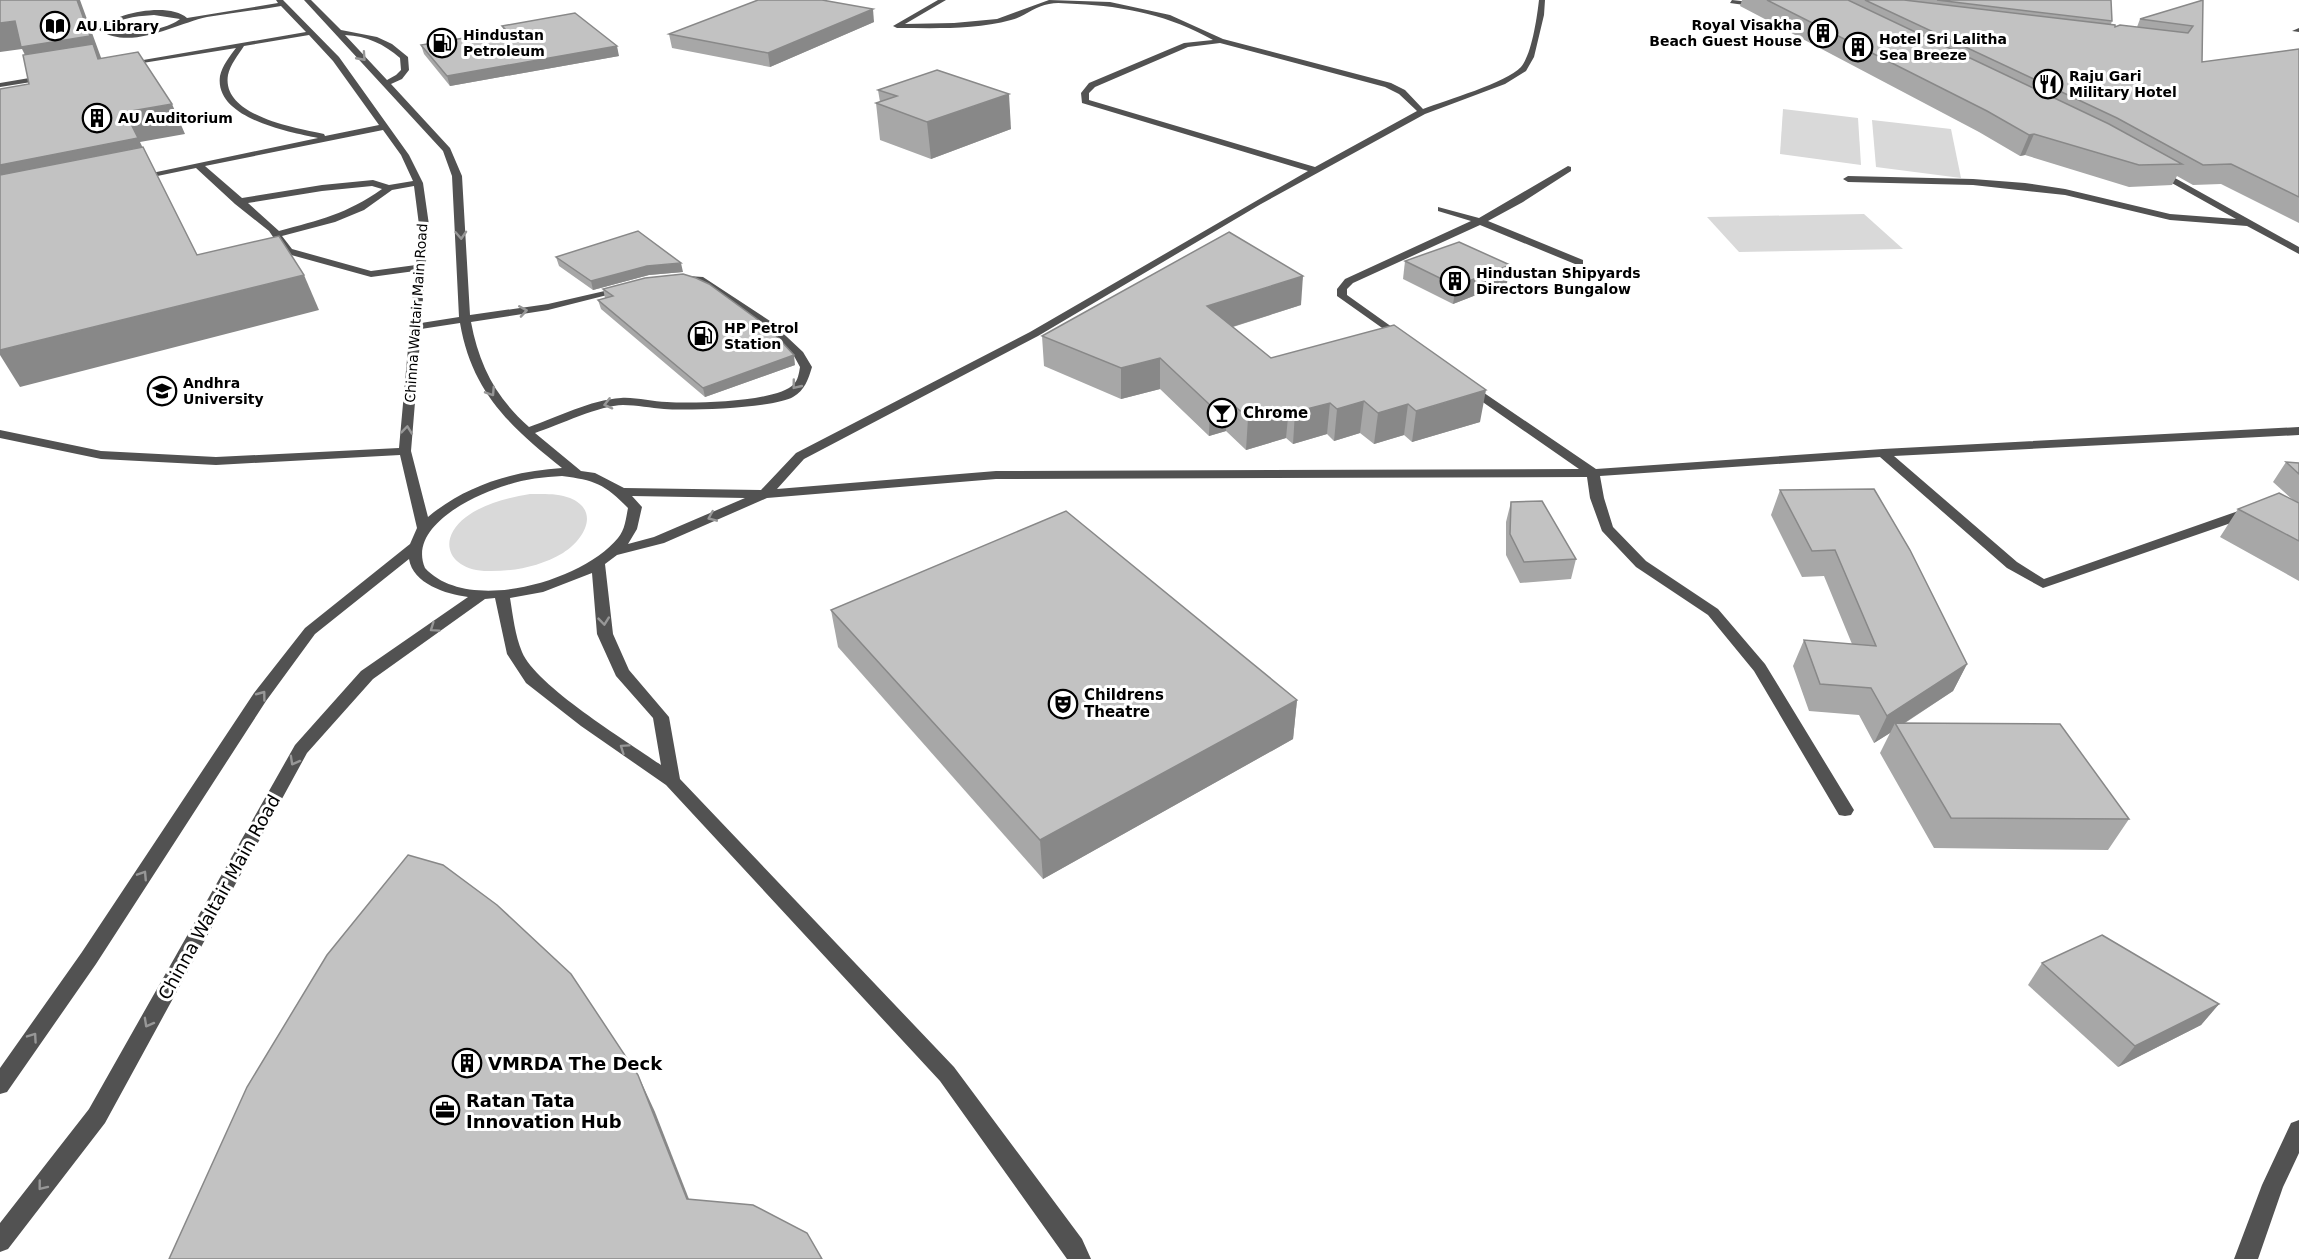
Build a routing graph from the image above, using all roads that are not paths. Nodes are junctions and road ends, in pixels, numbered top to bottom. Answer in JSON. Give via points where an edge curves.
{"nodes":[{"id":1,"x":307,"y":0,"type":"edge"},
{"id":2,"x":943,"y":0,"type":"edge"},
{"id":3,"x":1040,"y":0,"type":"edge"},
{"id":4,"x":1542,"y":0,"type":"edge"},
{"id":5,"x":281,"y":2,"type":"edge"},
{"id":6,"x":1049,"y":2,"type":"junction"},
{"id":7,"x":1732,"y":2,"type":"dead end"},
{"id":8,"x":1768,"y":6,"type":"dead end"},
{"id":9,"x":182,"y":21,"type":"junction"},
{"id":10,"x":339,"y":32,"type":"junction"},
{"id":11,"x":311,"y":33,"type":"junction"},
{"id":12,"x":1220,"y":41,"type":"junction"},
{"id":13,"x":242,"y":44,"type":"junction"},
{"id":14,"x":115,"y":65,"type":"edge"},
{"id":15,"x":58,"y":75,"type":"edge"},
{"id":16,"x":386,"y":83,"type":"junction"},
{"id":17,"x":0,"y":85,"type":"edge"},
{"id":18,"x":1422,"y":112,"type":"junction"},
{"id":19,"x":384,"y":127,"type":"junction"},
{"id":20,"x":330,"y":138,"type":"junction"},
{"id":21,"x":2146,"y":164,"type":"edge"},
{"id":22,"x":198,"y":165,"type":"junction"},
{"id":23,"x":1568,"y":169,"type":"dead end"},
{"id":24,"x":1314,"y":170,"type":"junction"},
{"id":25,"x":128,"y":179,"type":"edge"},
{"id":26,"x":1848,"y":179,"type":"dead end"},
{"id":27,"x":418,"y":183,"type":"junction"},
{"id":28,"x":389,"y":188,"type":"junction"},
{"id":29,"x":238,"y":202,"type":"junction"},
{"id":30,"x":1441,"y":209,"type":"dead end"},
{"id":31,"x":1480,"y":221,"type":"junction"},
{"id":32,"x":2250,"y":223,"type":"junction"},
{"id":33,"x":276,"y":235,"type":"junction"},
{"id":34,"x":2299,"y":251,"type":"edge"},
{"id":35,"x":1579,"y":262,"type":"dead end"},
{"id":36,"x":421,"y":267,"type":"junction"},
{"id":37,"x":665,"y":279,"type":"edge"},
{"id":38,"x":632,"y":287,"type":"edge"},
{"id":39,"x":465,"y":320,"type":"junction"},
{"id":40,"x":415,"y":327,"type":"junction"},
{"id":41,"x":1416,"y":349,"type":"edge"},
{"id":42,"x":1454,"y":376,"type":"edge"},
{"id":43,"x":2299,"y":431,"type":"edge"},
{"id":44,"x":525,"y":433,"type":"junction"},
{"id":45,"x":0,"y":434,"type":"edge"},
{"id":46,"x":405,"y":451,"type":"junction"},
{"id":47,"x":1883,"y":453,"type":"junction"},
{"id":48,"x":576,"y":472,"type":"junction"},
{"id":49,"x":1593,"y":473,"type":"junction"},
{"id":50,"x":624,"y":492,"type":"junction"},
{"id":51,"x":765,"y":494,"type":"junction"},
{"id":52,"x":2258,"y":508,"type":"edge"},
{"id":53,"x":424,"y":528,"type":"junction"},
{"id":54,"x":416,"y":546,"type":"junction"},
{"id":55,"x":612,"y":552,"type":"junction"},
{"id":56,"x":598,"y":562,"type":"junction"},
{"id":57,"x":482,"y":594,"type":"junction"},
{"id":58,"x":502,"y":595,"type":"junction"},
{"id":59,"x":672,"y":782,"type":"junction"},
{"id":60,"x":1845,"y":810,"type":"dead end"},
{"id":61,"x":0,"y":1085,"type":"edge"},
{"id":62,"x":2299,"y":1130,"type":"edge"},
{"id":63,"x":0,"y":1241,"type":"edge"},
{"id":64,"x":1079,"y":1259,"type":"edge"},
{"id":65,"x":2246,"y":1259,"type":"edge"}],
"edges":[{"from":1,"to":10,"type":"street"},
{"from":2,"to":6,"type":"street","via":[[897,26],[961,26],[1012,17]]},
{"from":3,"to":6,"type":"street"},
{"from":4,"to":18,"type":"street","via":[[1530,57],[1523,69],[1502,82]]},
{"from":5,"to":9,"type":"street"},
{"from":5,"to":11,"type":"street","name":"Chinna Waltair Main Road"},
{"from":6,"to":12,"type":"street","via":[[1115,4],[1204,30]]},
{"from":7,"to":8,"type":"street"},
{"from":9,"to":9,"type":"street","via":[[142,33],[103,30],[108,23],[142,14],[175,13],[184,18]]},
{"from":10,"to":16,"type":"street","one_way":true},
{"from":10,"to":16,"type":"street","via":[[372,36],[404,57],[405,69]]},
{"from":11,"to":13,"type":"street"},
{"from":11,"to":19,"type":"street","name":"Chinna Waltair Main Road","via":[[336,59]]},
{"from":12,"to":18,"type":"street","via":[[1388,85],[1402,92]]},
{"from":12,"to":24,"type":"street","via":[[1187,45],[1092,85],[1085,93],[1085,101]]},
{"from":13,"to":14,"type":"street"},
{"from":13,"to":20,"type":"street","via":[[224,77],[226,94],[235,104],[271,124]]},
{"from":15,"to":17,"type":"street"},
{"from":16,"to":39,"type":"street","one_way":true,"via":[[447,150],[457,176]]},
{"from":18,"to":24,"type":"street"},
{"from":19,"to":20,"type":"street"},
{"from":19,"to":27,"type":"street","name":"Chinna Waltair Main Road","via":[[405,155]]},
{"from":20,"to":22,"type":"street"},
{"from":21,"to":32,"type":"street"},
{"from":22,"to":25,"type":"street"},
{"from":22,"to":29,"type":"street"},
{"from":23,"to":31,"type":"street"},
{"from":24,"to":51,"type":"street","via":[[1034,334],[800,456]]},
{"from":26,"to":32,"type":"street","via":[[2025,186],[2170,217]]},
{"from":27,"to":28,"type":"street"},
{"from":27,"to":36,"type":"street","name":"Chinna Waltair Main Road","via":[[424,225]]},
{"from":28,"to":29,"type":"street","via":[[373,183]]},
{"from":28,"to":33,"type":"street","via":[[361,208]]},
{"from":29,"to":33,"type":"street"},
{"from":30,"to":31,"type":"street"},
{"from":31,"to":35,"type":"street"},
{"from":31,"to":41,"type":"street","via":[[1358,276],[1341,289],[1350,303]]},
{"from":32,"to":34,"type":"street"},
{"from":33,"to":36,"type":"street","via":[[288,250],[361,272]]},
{"from":36,"to":40,"type":"street","name":"Chinna Waltair Main Road"},
{"from":37,"to":44,"type":"street","one_way":true,"via":[[699,279],[766,323],[799,354],[806,367],[801,384],[788,395],[758,401],[667,406],[622,401]]},
{"from":39,"to":38,"type":"street","one_way":true,"via":[[548,307]]},
{"from":39,"to":40,"type":"street"},
{"from":39,"to":44,"type":"street","one_way":true,"via":[[475,365],[494,398]]},
{"from":46,"to":40,"type":"street","name":"Chinna Waltair Main Road","one_way":true},
{"from":42,"to":49,"type":"street"},
{"from":43,"to":47,"type":"street"},
{"from":44,"to":48,"type":"street"},
{"from":45,"to":46,"type":"street","via":[[101,455],[216,461]]},
{"from":46,"to":53,"type":"street","name":"Chinna Waltair Main Road"},
{"from":47,"to":49,"type":"street"},
{"from":47,"to":52,"type":"street","via":[[2012,566],[2043,584]]},
{"from":48,"to":50,"type":"street","via":[[594,476]]},
{"from":48,"to":53,"type":"street","via":[[501,481],[456,501]]},
{"from":49,"to":51,"type":"street","via":[[996,475]]},
{"from":49,"to":60,"type":"street","via":[[1607,528],[1641,564],[1713,612],[1760,668]]},
{"from":50,"to":51,"type":"street"},
{"from":50,"to":55,"type":"street","via":[[635,507],[634,516],[631,528]]},
{"from":51,"to":55,"type":"street","one_way":true,"via":[[659,540]]},
{"from":53,"to":54,"type":"street"},
{"from":54,"to":57,"type":"street","via":[[417,565],[429,579],[452,590]]},
{"from":61,"to":54,"type":"street","one_way":true,"via":[[260,696],[310,631]]},
{"from":55,"to":56,"type":"street"},
{"from":56,"to":58,"type":"street","via":[[547,585]]},
{"from":56,"to":59,"type":"street","one_way":true,"via":[[605,634],[622,672],[661,717]]},
{"from":57,"to":58,"type":"street"},
{"from":57,"to":63,"type":"street","name":"Chinna Waltair Main Road","one_way":true,"via":[[367,675],[302,748],[97,1116]]},
{"from":59,"to":58,"type":"street","one_way":true,"via":[[532,680],[515,654]]},
{"from":59,"to":64,"type":"street","via":[[947,1074]]},
{"from":62,"to":65,"type":"street","via":[[2273,1185]]}]}
